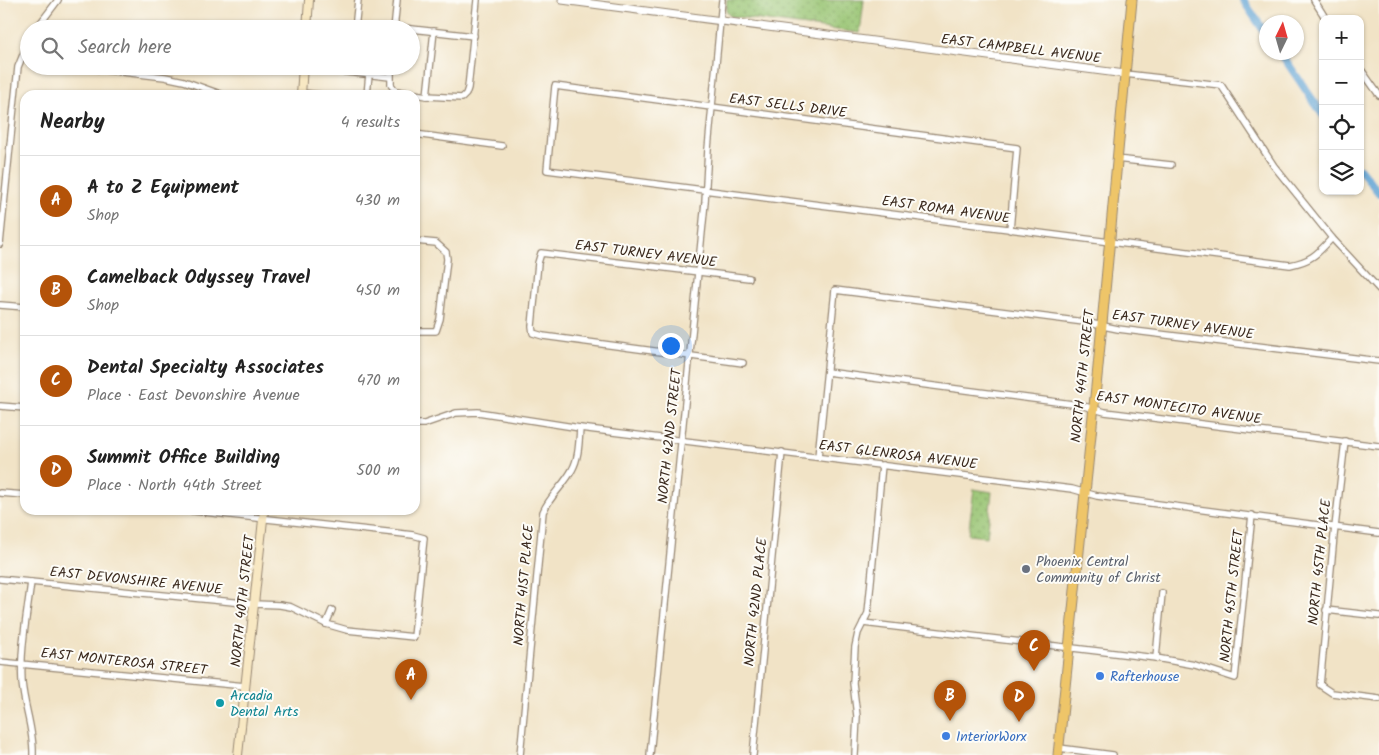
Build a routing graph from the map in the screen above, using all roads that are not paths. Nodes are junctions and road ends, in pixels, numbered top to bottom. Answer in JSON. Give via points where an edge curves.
{"nodes":[{"id":1,"x":58,"y":0,"type":"edge"},
{"id":2,"x":310,"y":0,"type":"edge"},
{"id":3,"x":358,"y":0,"type":"edge"},
{"id":4,"x":397,"y":0,"type":"edge"},
{"id":5,"x":477,"y":0,"type":"edge"},
{"id":6,"x":562,"y":0,"type":"edge"},
{"id":7,"x":722,"y":0,"type":"edge"},
{"id":8,"x":1132,"y":0,"type":"edge"},
{"id":9,"x":1314,"y":0,"type":"edge"},
{"id":10,"x":1323,"y":15,"type":"edge"},
{"id":11,"x":43,"y":20,"type":"edge"},
{"id":12,"x":307,"y":20,"type":"edge"},
{"id":13,"x":356,"y":20,"type":"edge"},
{"id":14,"x":395,"y":20,"type":"edge"},
{"id":15,"x":720,"y":21,"type":"junction"},
{"id":16,"x":420,"y":30,"type":"edge"},
{"id":17,"x":434,"y":31,"type":"junction"},
{"id":18,"x":474,"y":36,"type":"junction"},
{"id":19,"x":20,"y":63,"type":"edge"},
{"id":20,"x":1364,"y":73,"type":"edge"},
{"id":21,"x":1125,"y":74,"type":"junction"},
{"id":22,"x":148,"y":75,"type":"edge"},
{"id":23,"x":302,"y":75,"type":"edge"},
{"id":24,"x":368,"y":75,"type":"edge"},
{"id":25,"x":375,"y":75,"type":"edge"},
{"id":26,"x":390,"y":77,"type":"joint"},
{"id":27,"x":209,"y":90,"type":"edge"},
{"id":28,"x":301,"y":90,"type":"edge"},
{"id":29,"x":366,"y":90,"type":"edge"},
{"id":30,"x":396,"y":90,"type":"edge"},
{"id":31,"x":1379,"y":94,"type":"edge"},
{"id":32,"x":420,"y":95,"type":"edge"},
{"id":33,"x":427,"y":96,"type":"junction"},
{"id":34,"x":713,"y":108,"type":"junction"},
{"id":35,"x":420,"y":135,"type":"edge"},
{"id":36,"x":502,"y":146,"type":"dead end"},
{"id":37,"x":1116,"y":159,"type":"junction"},
{"id":38,"x":1171,"y":165,"type":"dead end"},
{"id":39,"x":547,"y":170,"type":"joint"},
{"id":40,"x":705,"y":190,"type":"junction"},
{"id":41,"x":1010,"y":230,"type":"junction"},
{"id":42,"x":1332,"y":238,"type":"junction"},
{"id":43,"x":420,"y":241,"type":"edge"},
{"id":44,"x":1109,"y":242,"type":"junction"},
{"id":45,"x":0,"y":244,"type":"edge"},
{"id":46,"x":698,"y":272,"type":"junction"},
{"id":47,"x":749,"y":278,"type":"dead end"},
{"id":48,"x":1379,"y":289,"type":"edge"},
{"id":49,"x":0,"y":305,"type":"edge"},
{"id":50,"x":20,"y":307,"type":"edge"},
{"id":51,"x":1101,"y":326,"type":"junction"},
{"id":52,"x":420,"y":331,"type":"edge"},
{"id":53,"x":690,"y":355,"type":"junction"},
{"id":54,"x":1379,"y":361,"type":"edge"},
{"id":55,"x":742,"y":363,"type":"dead end"},
{"id":56,"x":827,"y":372,"type":"junction"},
{"id":57,"x":0,"y":406,"type":"edge"},
{"id":58,"x":20,"y":408,"type":"edge"},
{"id":59,"x":1093,"y":408,"type":"junction"},
{"id":60,"x":420,"y":424,"type":"edge"},
{"id":61,"x":580,"y":428,"type":"junction"},
{"id":62,"x":681,"y":440,"type":"junction"},
{"id":63,"x":1345,"y":441,"type":"junction"},
{"id":64,"x":1379,"y":446,"type":"edge"},
{"id":65,"x":782,"y":452,"type":"junction"},
{"id":66,"x":818,"y":457,"type":"junction"},
{"id":67,"x":882,"y":465,"type":"junction"},
{"id":68,"x":0,"y":493,"type":"edge"},
{"id":69,"x":1084,"y":493,"type":"junction"},
{"id":70,"x":20,"y":495,"type":"edge"},
{"id":71,"x":263,"y":515,"type":"edge"},
{"id":72,"x":270,"y":515,"type":"edge"},
{"id":73,"x":1252,"y":516,"type":"junction"},
{"id":74,"x":1335,"y":528,"type":"junction"},
{"id":75,"x":1379,"y":533,"type":"edge"},
{"id":76,"x":0,"y":579,"type":"edge"},
{"id":77,"x":31,"y":582,"type":"junction"},
{"id":78,"x":1162,"y":593,"type":"dead end"},
{"id":79,"x":254,"y":604,"type":"junction"},
{"id":80,"x":332,"y":610,"type":"dead end"},
{"id":81,"x":1326,"y":610,"type":"junction"},
{"id":82,"x":1379,"y":616,"type":"edge"},
{"id":83,"x":863,"y":623,"type":"junction"},
{"id":84,"x":326,"y":624,"type":"junction"},
{"id":85,"x":1068,"y":648,"type":"junction"},
{"id":86,"x":1156,"y":658,"type":"junction"},
{"id":87,"x":0,"y":662,"type":"edge"},
{"id":88,"x":22,"y":664,"type":"junction"},
{"id":89,"x":245,"y":686,"type":"junction"},
{"id":90,"x":1379,"y":699,"type":"edge"},
{"id":91,"x":1058,"y":752,"type":"edge"},
{"id":92,"x":33,"y":755,"type":"edge"},
{"id":93,"x":238,"y":755,"type":"edge"},
{"id":94,"x":520,"y":755,"type":"edge"},
{"id":95,"x":650,"y":755,"type":"edge"},
{"id":96,"x":752,"y":755,"type":"edge"},
{"id":97,"x":854,"y":755,"type":"edge"},
{"id":98,"x":1113,"y":755,"type":"edge"}],
"edges":[{"from":1,"to":11,"type":"street"},
{"from":2,"to":12,"type":"main road"},
{"from":3,"to":13,"type":"street"},
{"from":4,"to":14,"type":"street"},
{"from":5,"to":18,"type":"street"},
{"from":6,"to":15,"type":"street","name":"EAST CAMPBELL AVENUE"},
{"from":7,"to":15,"type":"street","name":"NORTH 42ND STREET"},
{"from":8,"to":21,"type":"main road","name":"NORTH 44TH STREET"},
{"from":9,"to":10,"type":"street"},
{"from":15,"to":21,"type":"street","name":"EAST CAMPBELL AVENUE"},
{"from":15,"to":34,"type":"street","name":"NORTH 42ND STREET"},
{"from":16,"to":17,"type":"street"},
{"from":17,"to":18,"type":"street"},
{"from":17,"to":33,"type":"street"},
{"from":18,"to":33,"type":"street","via":[[466,94],[462,98]]},
{"from":19,"to":45,"type":"street"},
{"from":20,"to":31,"type":"street"},
{"from":21,"to":37,"type":"main road","name":"NORTH 44TH STREET"},
{"from":21,"to":42,"type":"street","name":"EAST CAMPBELL AVENUE","via":[[1221,85],[1274,166]]},
{"from":22,"to":27,"type":"street","via":[[184,81]]},
{"from":23,"to":28,"type":"main road"},
{"from":24,"to":29,"type":"street"},
{"from":25,"to":26,"type":"street"},
{"from":26,"to":30,"type":"street"},
{"from":32,"to":33,"type":"street"},
{"from":34,"to":39,"type":"street","name":"EAST SELLS DRIVE","via":[[555,86]]},
{"from":34,"to":40,"type":"street","name":"NORTH 42ND STREET"},
{"from":34,"to":41,"type":"street","name":"EAST SELLS DRIVE","via":[[1017,148]]},
{"from":35,"to":36,"type":"street"},
{"from":37,"to":38,"type":"street"},
{"from":37,"to":44,"type":"main road","name":"NORTH 44TH STREET"},
{"from":39,"to":40,"type":"street","name":"EAST ROMA AVENUE"},
{"from":40,"to":41,"type":"street","name":"EAST ROMA AVENUE"},
{"from":40,"to":46,"type":"street","name":"NORTH 42ND STREET"},
{"from":41,"to":44,"type":"street","name":"EAST ROMA AVENUE"},
{"from":42,"to":44,"type":"street","name":"EAST ROMA AVENUE","via":[[1314,258],[1290,265]]},
{"from":42,"to":48,"type":"street","name":"EAST CAMPBELL AVENUE"},
{"from":43,"to":52,"type":"street","via":[[436,243],[446,252],[447,259],[436,331]]},
{"from":44,"to":51,"type":"main road","name":"NORTH 44TH STREET"},
{"from":46,"to":47,"type":"street","name":"EAST TURNEY AVENUE"},
{"from":46,"to":53,"type":"street","name":"NORTH 42ND STREET"},
{"from":46,"to":53,"type":"street","name":"EAST TURNEY AVENUE","via":[[541,253],[538,263],[533,333]]},
{"from":49,"to":50,"type":"street"},
{"from":51,"to":54,"type":"street","name":"EAST TURNEY AVENUE"},
{"from":51,"to":56,"type":"street","name":"EAST TURNEY AVENUE","via":[[835,290]]},
{"from":51,"to":59,"type":"main road","name":"NORTH 44TH STREET"},
{"from":53,"to":55,"type":"street"},
{"from":53,"to":62,"type":"street","name":"NORTH 42ND STREET"},
{"from":56,"to":59,"type":"street","name":"EAST MONTECITO AVENUE"},
{"from":56,"to":66,"type":"street"},
{"from":57,"to":58,"type":"street"},
{"from":59,"to":63,"type":"street","name":"EAST MONTECITO AVENUE"},
{"from":59,"to":69,"type":"main road","name":"NORTH 44TH STREET"},
{"from":60,"to":61,"type":"street","name":"EAST GLENROSA AVENUE","via":[[478,412]]},
{"from":61,"to":62,"type":"street","name":"EAST GLENROSA AVENUE"},
{"from":61,"to":94,"type":"street","name":"NORTH 41ST PLACE","via":[[572,470],[542,512]]},
{"from":62,"to":65,"type":"street","name":"EAST GLENROSA AVENUE"},
{"from":62,"to":95,"type":"street","name":"NORTH 42ND STREET"},
{"from":63,"to":64,"type":"street","name":"EAST MONTECITO AVENUE"},
{"from":63,"to":74,"type":"street","name":"NORTH 45TH PLACE"},
{"from":65,"to":66,"type":"street","name":"EAST GLENROSA AVENUE"},
{"from":65,"to":96,"type":"street","name":"NORTH 42ND PLACE"},
{"from":66,"to":67,"type":"street","name":"EAST GLENROSA AVENUE"},
{"from":67,"to":69,"type":"street","name":"EAST GLENROSA AVENUE"},
{"from":67,"to":83,"type":"street","via":[[868,613]]},
{"from":68,"to":70,"type":"street"},
{"from":69,"to":73,"type":"street","name":"EAST GLENROSA AVENUE"},
{"from":69,"to":85,"type":"main road","name":"NORTH 44TH STREET"},
{"from":71,"to":79,"type":"main road","name":"NORTH 40TH STREET"},
{"from":72,"to":84,"type":"street","name":"EAST DEVONSHIRE AVENUE","via":[[424,538],[414,637],[347,630]]},
{"from":73,"to":74,"type":"street","name":"EAST GLENROSA AVENUE"},
{"from":73,"to":86,"type":"street","name":"NORTH 45TH STREET","via":[[1235,678],[1195,665]]},
{"from":74,"to":75,"type":"street","name":"EAST GLENROSA AVENUE"},
{"from":74,"to":81,"type":"street","name":"NORTH 45TH PLACE"},
{"from":76,"to":77,"type":"street","name":"EAST DEVONSHIRE AVENUE"},
{"from":77,"to":79,"type":"street","name":"EAST DEVONSHIRE AVENUE"},
{"from":77,"to":88,"type":"street"},
{"from":78,"to":86,"type":"street"},
{"from":79,"to":84,"type":"street","name":"EAST DEVONSHIRE AVENUE","via":[[291,607]]},
{"from":79,"to":89,"type":"main road","name":"NORTH 40TH STREET"},
{"from":80,"to":84,"type":"street"},
{"from":81,"to":82,"type":"street"},
{"from":81,"to":90,"type":"street","name":"NORTH 45TH PLACE","via":[[1320,685],[1332,693]]},
{"from":83,"to":85,"type":"street"},
{"from":83,"to":97,"type":"street","via":[[858,633],[853,683],[857,716]]},
{"from":85,"to":86,"type":"street"},
{"from":85,"to":91,"type":"main road","name":"NORTH 44TH STREET"},
{"from":87,"to":88,"type":"street","name":"EAST MONTEROSA STREET"},
{"from":88,"to":89,"type":"street","name":"EAST MONTEROSA STREET"},
{"from":88,"to":92,"type":"street"},
{"from":89,"to":93,"type":"main road","name":"NORTH 40TH STREET"},
{"from":91,"to":98,"type":"street"}]}
